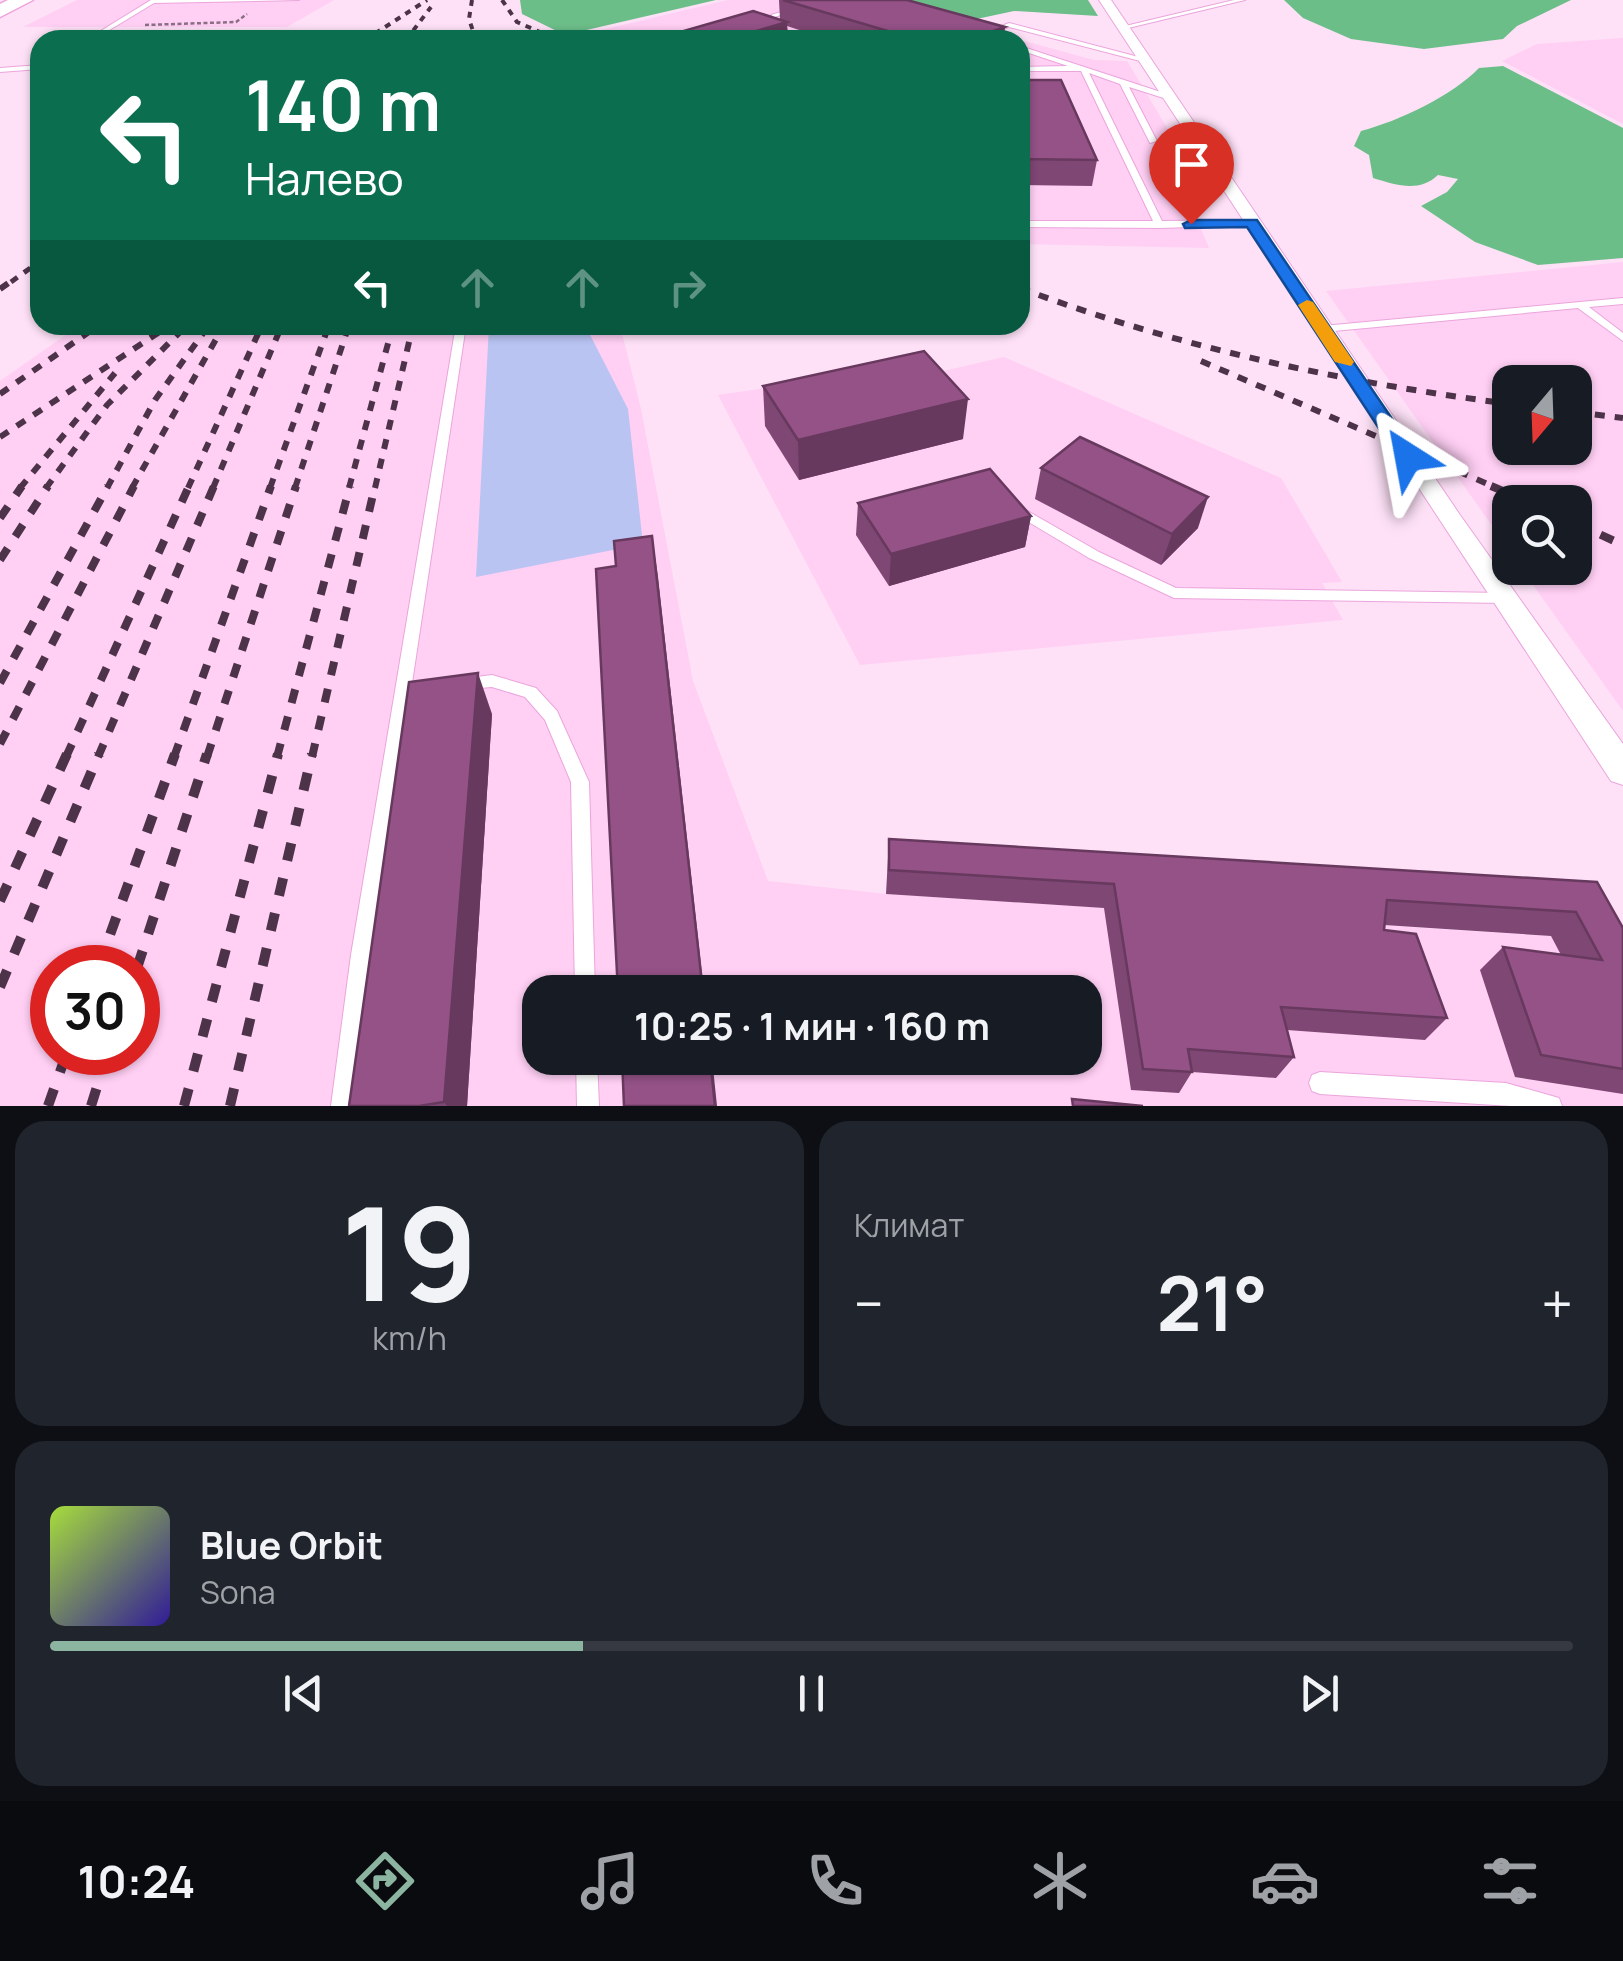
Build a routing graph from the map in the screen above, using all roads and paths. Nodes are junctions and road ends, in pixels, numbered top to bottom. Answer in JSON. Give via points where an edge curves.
{"nodes":[{"id":1,"x":9,"y":0,"type":"edge"},
{"id":2,"x":24,"y":0,"type":"edge"},
{"id":3,"x":153,"y":0,"type":"edge"},
{"id":4,"x":296,"y":0,"type":"edge"},
{"id":5,"x":828,"y":0,"type":"edge"},
{"id":6,"x":1105,"y":0,"type":"edge"},
{"id":7,"x":1242,"y":0,"type":"edge"},
{"id":8,"x":262,"y":3,"type":"junction"},
{"id":9,"x":0,"y":8,"type":"edge"},
{"id":10,"x":774,"y":16,"type":"edge"},
{"id":11,"x":112,"y":26,"type":"junction"},
{"id":12,"x":1124,"y":27,"type":"junction"},
{"id":13,"x":106,"y":30,"type":"edge"},
{"id":14,"x":997,"y":30,"type":"edge"},
{"id":15,"x":1025,"y":30,"type":"edge"},
{"id":16,"x":1030,"y":31,"type":"edge"},
{"id":17,"x":1030,"y":51,"type":"edge"},
{"id":18,"x":1148,"y":61,"type":"junction"},
{"id":19,"x":30,"y":68,"type":"edge"},
{"id":20,"x":1083,"y":68,"type":"junction"},
{"id":21,"x":1030,"y":69,"type":"edge"},
{"id":22,"x":0,"y":70,"type":"edge"},
{"id":23,"x":1123,"y":82,"type":"junction"},
{"id":24,"x":1173,"y":99,"type":"junction"},
{"id":25,"x":1153,"y":141,"type":"dead end"},
{"id":26,"x":1252,"y":223,"type":"junction"},
{"id":27,"x":1030,"y":224,"type":"edge"},
{"id":28,"x":1160,"y":225,"type":"junction"},
{"id":29,"x":1623,"y":301,"type":"edge"},
{"id":30,"x":1580,"y":305,"type":"junction"},
{"id":31,"x":1323,"y":330,"type":"junction"},
{"id":32,"x":460,"y":335,"type":"edge"},
{"id":33,"x":1623,"y":338,"type":"edge"},
{"id":34,"x":997,"y":497,"type":"edge"},
{"id":35,"x":1504,"y":598,"type":"junction"},
{"id":36,"x":421,"y":686,"type":"junction"},
{"id":37,"x":1623,"y":770,"type":"edge"},
{"id":38,"x":586,"y":975,"type":"edge"},
{"id":39,"x":587,"y":1075,"type":"edge"},
{"id":40,"x":1320,"y":1083,"type":"dead end"},
{"id":41,"x":342,"y":1106,"type":"edge"},
{"id":42,"x":588,"y":1106,"type":"edge"},
{"id":43,"x":1551,"y":1106,"type":"edge"}],
"edges":[{"from":1,"to":9,"type":"main road"},
{"from":2,"to":9,"type":"main road"},
{"from":3,"to":8,"type":"lane"},
{"from":3,"to":11,"type":"lane"},
{"from":4,"to":8,"type":"lane"},
{"from":5,"to":10,"type":"lane"},
{"from":6,"to":12,"type":"street"},
{"from":7,"to":12,"type":"lane"},
{"from":8,"to":11,"type":"path","via":[[236,22]]},
{"from":11,"to":13,"type":"lane"},
{"from":12,"to":18,"type":"street"},
{"from":14,"to":15,"type":"lane"},
{"from":16,"to":18,"type":"lane"},
{"from":17,"to":20,"type":"lane"},
{"from":18,"to":24,"type":"street"},
{"from":19,"to":22,"type":"lane"},
{"from":20,"to":21,"type":"lane"},
{"from":20,"to":23,"type":"lane"},
{"from":20,"to":28,"type":"lane"},
{"from":23,"to":24,"type":"lane"},
{"from":23,"to":25,"type":"lane"},
{"from":24,"to":26,"type":"street"},
{"from":26,"to":28,"type":"lane"},
{"from":26,"to":31,"type":"street"},
{"from":27,"to":28,"type":"lane"},
{"from":29,"to":30,"type":"lane"},
{"from":30,"to":31,"type":"lane"},
{"from":30,"to":33,"type":"lane"},
{"from":31,"to":35,"type":"street"},
{"from":32,"to":36,"type":"lane"},
{"from":34,"to":35,"type":"lane","via":[[1094,556],[1174,593]]},
{"from":35,"to":37,"type":"street"},
{"from":36,"to":38,"type":"lane","via":[[492,681],[530,692],[551,716],[580,782]]},
{"from":36,"to":41,"type":"lane"},
{"from":39,"to":42,"type":"lane"},
{"from":40,"to":43,"type":"lane","via":[[1506,1094]]}]}
